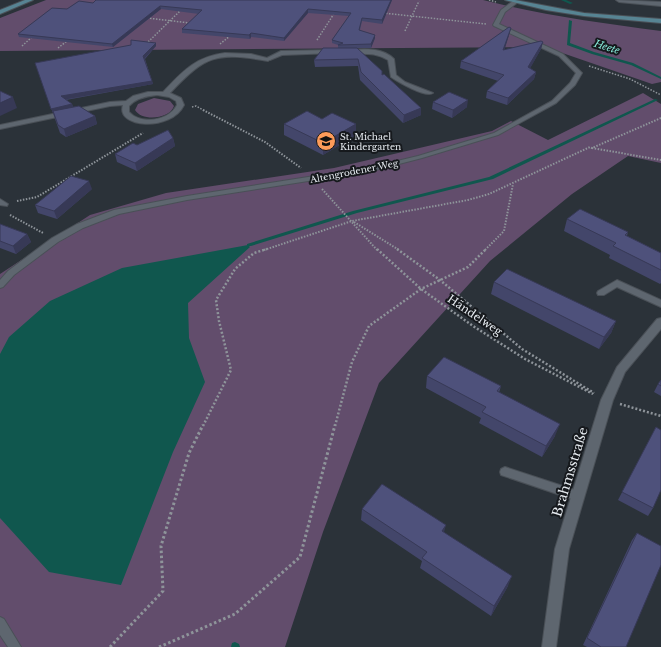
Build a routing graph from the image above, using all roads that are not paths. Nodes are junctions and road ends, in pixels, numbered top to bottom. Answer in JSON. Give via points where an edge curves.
{"nodes":[{"id":1,"x":30,"y":0,"type":"edge"},
{"id":2,"x":619,"y":0,"type":"edge"},
{"id":3,"x":512,"y":1,"type":"edge"},
{"id":4,"x":661,"y":4,"type":"edge"},
{"id":5,"x":0,"y":12,"type":"edge"},
{"id":6,"x":661,"y":20,"type":"edge"},
{"id":7,"x":336,"y":52,"type":"edge"},
{"id":8,"x":344,"y":52,"type":"edge"},
{"id":9,"x":268,"y":59,"type":"joint"},
{"id":10,"x":430,"y":93,"type":"dead end"},
{"id":11,"x":165,"y":94,"type":"junction"},
{"id":12,"x":128,"y":102,"type":"junction"},
{"id":13,"x":0,"y":127,"type":"edge"},
{"id":14,"x":0,"y":285,"type":"edge"},
{"id":15,"x":601,"y":293,"type":"dead end"},
{"id":16,"x":661,"y":304,"type":"edge"},
{"id":17,"x":661,"y":322,"type":"edge"},
{"id":18,"x":505,"y":472,"type":"dead end"},
{"id":19,"x":578,"y":496,"type":"junction"},
{"id":20,"x":0,"y":623,"type":"edge"},
{"id":21,"x":15,"y":647,"type":"edge"},
{"id":22,"x":549,"y":647,"type":"edge"}],
"edges":[{"from":1,"to":5,"type":"main road"},
{"from":2,"to":4,"type":"street"},
{"from":3,"to":6,"type":"main road","via":[[566,12]]},
{"from":3,"to":14,"type":"lane","name":"Altengrodener Weg","via":[[496,25],[561,55],[579,73],[573,84],[554,102],[496,134],[413,159],[372,169],[187,198],[117,212],[80,226],[55,240]]},
{"from":7,"to":9,"type":"lane","via":[[281,53]]},
{"from":8,"to":10,"type":"lane","via":[[376,51],[385,54],[391,59],[393,76],[403,83]]},
{"from":9,"to":11,"type":"street","via":[[241,54],[210,58],[191,68]]},
{"from":11,"to":12,"type":"street","via":[[149,94]]},
{"from":11,"to":12,"type":"street","via":[[178,99],[181,103],[181,107],[168,119],[152,122],[134,120],[125,112]]},
{"from":12,"to":13,"type":"street"},
{"from":15,"to":16,"type":"lane","via":[[618,283]]},
{"from":17,"to":19,"type":"street","name":"Brahmsstraße","via":[[621,370],[607,400]]},
{"from":18,"to":19,"type":"lane"},
{"from":19,"to":22,"type":"street","name":"Brahmsstraße","via":[[562,549]]},
{"from":20,"to":21,"type":"lane"}]}
